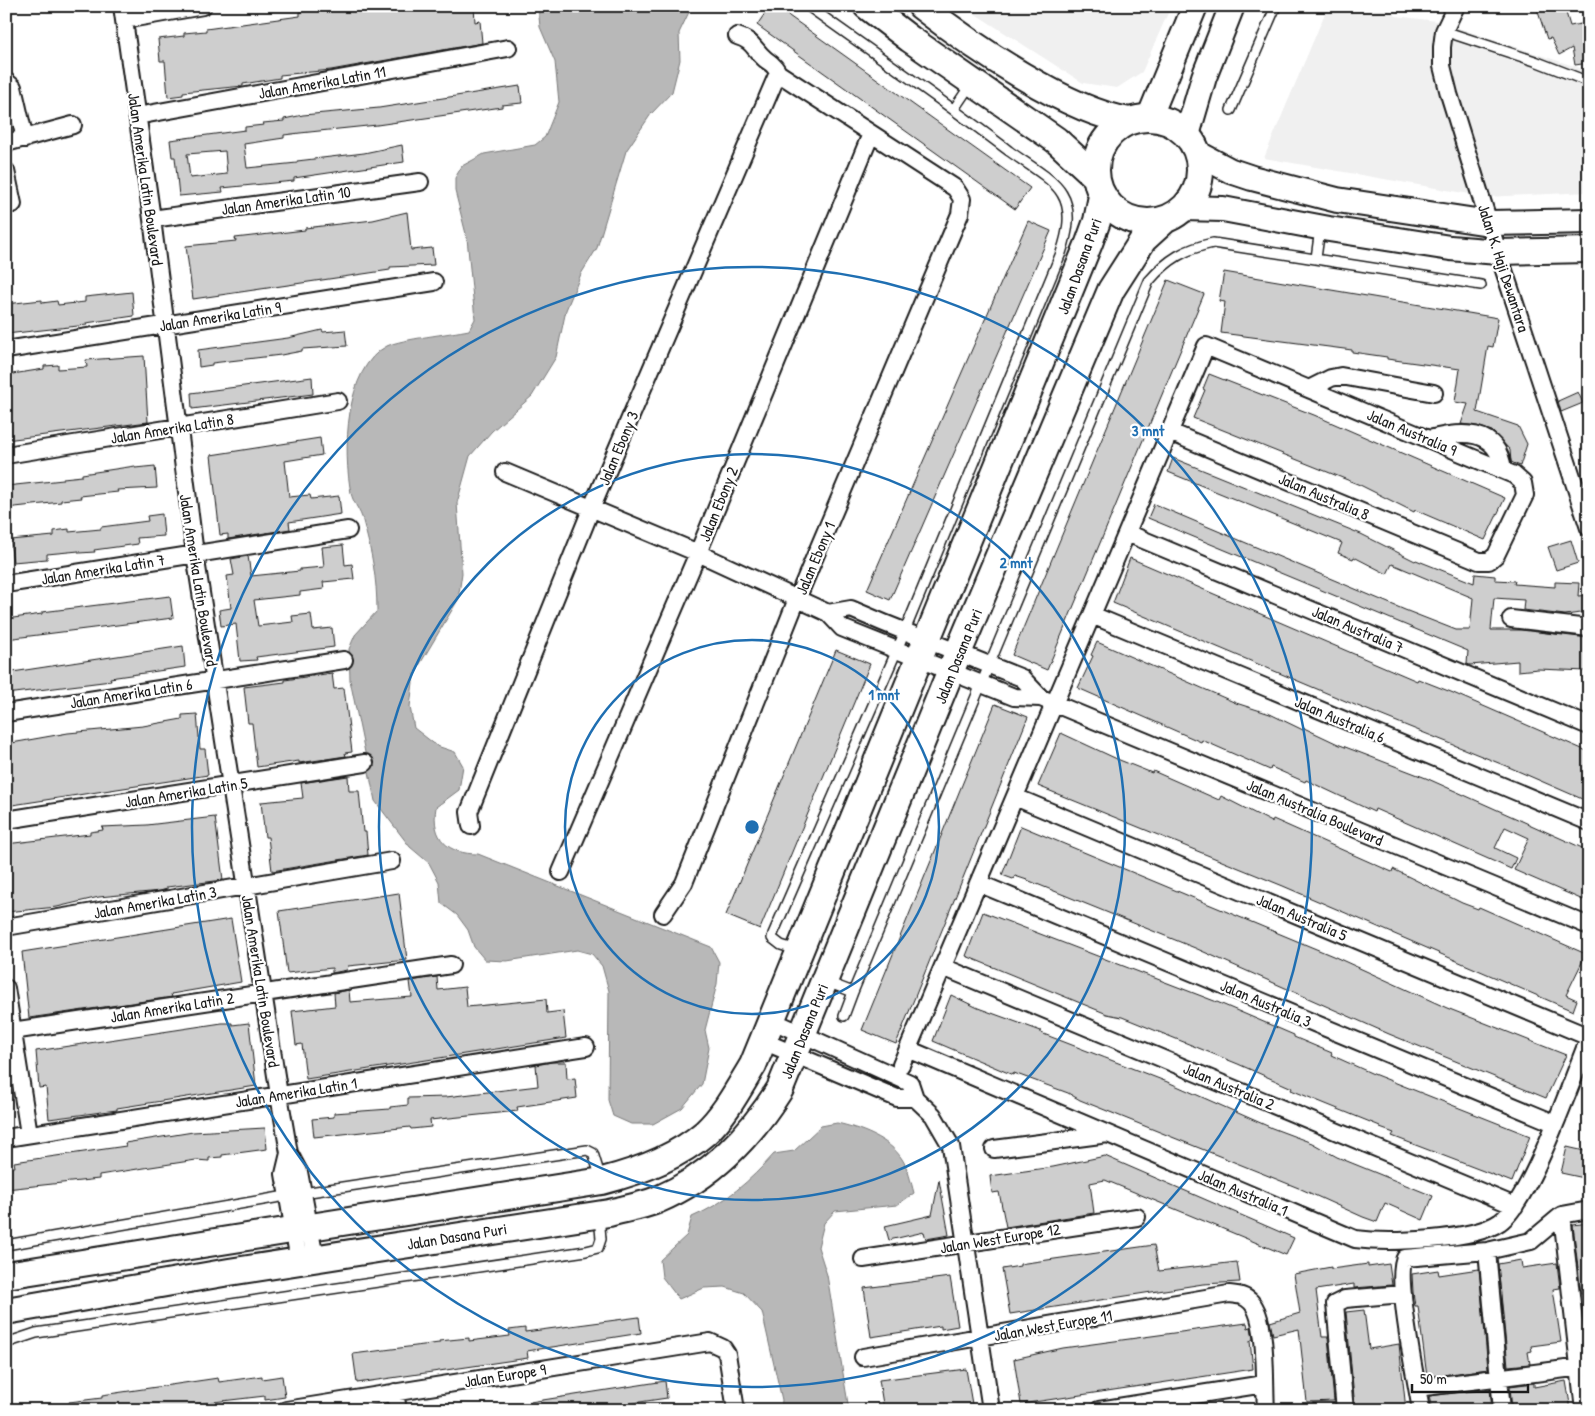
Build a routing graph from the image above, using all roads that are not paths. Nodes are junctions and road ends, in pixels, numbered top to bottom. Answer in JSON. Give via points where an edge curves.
{"nodes":[{"id":1,"x":202,"y":6,"type":"edge"},
{"id":2,"x":808,"y":6,"type":"edge"},
{"id":3,"x":867,"y":6,"type":"edge"},
{"id":4,"x":921,"y":6,"type":"edge"},
{"id":5,"x":1194,"y":6,"type":"edge"},
{"id":6,"x":1232,"y":6,"type":"edge"},
{"id":7,"x":1276,"y":6,"type":"edge"},
{"id":8,"x":1456,"y":6,"type":"edge"},
{"id":9,"x":123,"y":13,"type":"edge"},
{"id":10,"x":1444,"y":31,"type":"junction"},
{"id":11,"x":737,"y":36,"type":"dead end"},
{"id":12,"x":508,"y":48,"type":"dead end"},
{"id":13,"x":778,"y":73,"type":"junction"},
{"id":14,"x":6,"y":81,"type":"edge"},
{"id":15,"x":973,"y":82,"type":"junction"},
{"id":16,"x":1589,"y":82,"type":"edge"},
{"id":17,"x":954,"y":109,"type":"junction"},
{"id":18,"x":1231,"y":110,"type":"dead end"},
{"id":19,"x":137,"y":116,"type":"junction"},
{"id":20,"x":1140,"y":120,"type":"junction"},
{"id":21,"x":73,"y":125,"type":"dead end"},
{"id":22,"x":871,"y":134,"type":"junction"},
{"id":23,"x":25,"y":139,"type":"junction"},
{"id":24,"x":6,"y":143,"type":"edge"},
{"id":25,"x":1192,"y":144,"type":"junction"},
{"id":26,"x":6,"y":171,"type":"edge"},
{"id":27,"x":420,"y":182,"type":"dead end"},
{"id":28,"x":1099,"y":186,"type":"junction"},
{"id":29,"x":13,"y":204,"type":"dead end"},
{"id":30,"x":1174,"y":214,"type":"junction"},
{"id":31,"x":152,"y":219,"type":"junction"},
{"id":32,"x":1589,"y":221,"type":"edge"},
{"id":33,"x":1489,"y":223,"type":"junction"},
{"id":34,"x":1320,"y":227,"type":"junction"},
{"id":35,"x":1589,"y":250,"type":"edge"},
{"id":36,"x":1498,"y":252,"type":"junction"},
{"id":37,"x":1316,"y":258,"type":"junction"},
{"id":38,"x":434,"y":282,"type":"dead end"},
{"id":39,"x":1481,"y":285,"type":"dead end"},
{"id":40,"x":165,"y":325,"type":"junction"},
{"id":41,"x":6,"y":350,"type":"edge"},
{"id":42,"x":1310,"y":390,"type":"junction"},
{"id":43,"x":1434,"y":394,"type":"dead end"},
{"id":44,"x":338,"y":400,"type":"dead end"},
{"id":45,"x":177,"y":427,"type":"junction"},
{"id":46,"x":1170,"y":432,"type":"junction"},
{"id":47,"x":6,"y":456,"type":"edge"},
{"id":48,"x":505,"y":472,"type":"dead end"},
{"id":49,"x":1508,"y":472,"type":"joint"},
{"id":50,"x":592,"y":507,"type":"junction"},
{"id":51,"x":1589,"y":528,"type":"edge"},
{"id":52,"x":348,"y":530,"type":"dead end"},
{"id":53,"x":1127,"y":532,"type":"junction"},
{"id":54,"x":698,"y":553,"type":"junction"},
{"id":55,"x":194,"y":554,"type":"junction"},
{"id":56,"x":6,"y":584,"type":"edge"},
{"id":57,"x":798,"y":599,"type":"junction"},
{"id":58,"x":828,"y":613,"type":"junction"},
{"id":59,"x":1092,"y":615,"type":"junction"},
{"id":60,"x":1510,"y":619,"type":"dead end"},
{"id":61,"x":1589,"y":628,"type":"edge"},
{"id":62,"x":904,"y":631,"type":"junction"},
{"id":63,"x":897,"y":650,"type":"junction"},
{"id":64,"x":924,"y":650,"type":"junction"},
{"id":65,"x":344,"y":660,"type":"dead end"},
{"id":66,"x":955,"y":662,"type":"junction"},
{"id":67,"x":990,"y":666,"type":"junction"},
{"id":68,"x":214,"y":680,"type":"junction"},
{"id":69,"x":982,"y":684,"type":"junction"},
{"id":70,"x":1048,"y":701,"type":"junction"},
{"id":71,"x":6,"y":713,"type":"edge"},
{"id":72,"x":1589,"y":726,"type":"edge"},
{"id":73,"x":365,"y":763,"type":"dead end"},
{"id":74,"x":231,"y":784,"type":"junction"},
{"id":75,"x":1015,"y":798,"type":"junction"},
{"id":76,"x":6,"y":820,"type":"edge"},
{"id":77,"x":1589,"y":822,"type":"edge"},
{"id":78,"x":471,"y":826,"type":"dead end"},
{"id":79,"x":392,"y":861,"type":"dead end"},
{"id":80,"x":561,"y":872,"type":"dead end"},
{"id":81,"x":978,"y":882,"type":"junction"},
{"id":82,"x":246,"y":886,"type":"junction"},
{"id":83,"x":663,"y":914,"type":"dead end"},
{"id":84,"x":1589,"y":926,"type":"edge"},
{"id":85,"x":6,"y":927,"type":"edge"},
{"id":86,"x":800,"y":951,"type":"junction"},
{"id":87,"x":451,"y":965,"type":"dead end"},
{"id":88,"x":943,"y":967,"type":"junction"},
{"id":89,"x":824,"y":981,"type":"junction"},
{"id":90,"x":6,"y":988,"type":"edge"},
{"id":91,"x":853,"y":992,"type":"junction"},
{"id":92,"x":262,"y":993,"type":"junction"},
{"id":93,"x":844,"y":1016,"type":"dead end"},
{"id":94,"x":767,"y":1030,"type":"junction"},
{"id":95,"x":12,"y":1031,"type":"junction"},
{"id":96,"x":1589,"y":1038,"type":"edge"},
{"id":97,"x":798,"y":1045,"type":"junction"},
{"id":98,"x":586,"y":1047,"type":"dead end"},
{"id":99,"x":908,"y":1049,"type":"junction"},
{"id":100,"x":901,"y":1066,"type":"dead end"},
{"id":101,"x":279,"y":1095,"type":"junction"},
{"id":102,"x":1554,"y":1123,"type":"junction"},
{"id":103,"x":29,"y":1134,"type":"junction"},
{"id":104,"x":1108,"y":1134,"type":"junction"},
{"id":105,"x":6,"y":1138,"type":"edge"},
{"id":106,"x":994,"y":1149,"type":"dead end"},
{"id":107,"x":602,"y":1181,"type":"junction"},
{"id":108,"x":295,"y":1195,"type":"junction"},
{"id":109,"x":1515,"y":1206,"type":"junction"},
{"id":110,"x":1589,"y":1210,"type":"edge"},
{"id":111,"x":599,"y":1215,"type":"junction"},
{"id":112,"x":1562,"y":1215,"type":"junction"},
{"id":113,"x":1137,"y":1217,"type":"dead end"},
{"id":114,"x":301,"y":1228,"type":"junction"},
{"id":115,"x":965,"y":1244,"type":"junction"},
{"id":116,"x":6,"y":1245,"type":"edge"},
{"id":117,"x":1487,"y":1251,"type":"junction"},
{"id":118,"x":863,"y":1259,"type":"dead end"},
{"id":119,"x":307,"y":1260,"type":"junction"},
{"id":120,"x":6,"y":1275,"type":"edge"},
{"id":121,"x":1403,"y":1294,"type":"junction"},
{"id":122,"x":6,"y":1310,"type":"edge"},
{"id":123,"x":980,"y":1337,"type":"junction"},
{"id":124,"x":6,"y":1343,"type":"edge"},
{"id":125,"x":863,"y":1357,"type":"dead end"},
{"id":126,"x":1584,"y":1366,"type":"edge"},
{"id":127,"x":1497,"y":1377,"type":"junction"},
{"id":128,"x":1264,"y":1384,"type":"junction"},
{"id":129,"x":1417,"y":1388,"type":"junction"},
{"id":130,"x":395,"y":1392,"type":"junction"},
{"id":131,"x":286,"y":1410,"type":"edge"},
{"id":132,"x":398,"y":1410,"type":"edge"},
{"id":133,"x":736,"y":1410,"type":"edge"},
{"id":134,"x":991,"y":1410,"type":"edge"},
{"id":135,"x":1099,"y":1410,"type":"edge"},
{"id":136,"x":1266,"y":1410,"type":"edge"},
{"id":137,"x":1345,"y":1410,"type":"edge"},
{"id":138,"x":1421,"y":1410,"type":"edge"},
{"id":139,"x":1502,"y":1410,"type":"edge"},
{"id":140,"x":1584,"y":1410,"type":"edge"}],
"edges":[{"from":1,"to":9,"type":"street"},
{"from":2,"to":17,"type":"lane"},
{"from":3,"to":15,"type":"main road"},
{"from":4,"to":20,"type":"main road","via":[[1016,71],[1078,105],[1115,119]]},
{"from":5,"to":20,"type":"street"},
{"from":6,"to":25,"type":"street","via":[[1204,77]]},
{"from":7,"to":18,"type":"lane"},
{"from":8,"to":10,"type":"street","name":"Jalan K. Haji Dewantara"},
{"from":9,"to":19,"type":"street","name":"Jalan Amerika Latin Boulevard"},
{"from":10,"to":16,"type":"lane"},
{"from":10,"to":33,"type":"street","name":"Jalan K. Haji Dewantara","via":[[1442,66]]},
{"from":11,"to":13,"type":"street","via":[[753,44],[763,57],[774,64]]},
{"from":12,"to":19,"type":"street","name":"Jalan Amerika Latin 11"},
{"from":13,"to":22,"type":"street"},
{"from":13,"to":50,"type":"street","name":"Jalan Ebony 3"},
{"from":14,"to":23,"type":"street","via":[[14,87]]},
{"from":15,"to":17,"type":"lane"},
{"from":15,"to":28,"type":"main road","via":[[1056,140]]},
{"from":17,"to":62,"type":"lane","via":[[1055,185],[1066,204],[1067,236]]},
{"from":19,"to":31,"type":"street","name":"Jalan Amerika Latin Boulevard"},
{"from":20,"to":25,"type":"main road","via":[[1170,123]]},
{"from":20,"to":28,"type":"main road","via":[[1115,130],[1103,143],[1096,159]]},
{"from":21,"to":23,"type":"street"},
{"from":22,"to":54,"type":"street","name":"Jalan Ebony 2"},
{"from":22,"to":57,"type":"street","name":"Jalan Ebony 1","via":[[955,188],[962,200],[960,214]]},
{"from":23,"to":24,"type":"street"},
{"from":25,"to":30,"type":"main road","via":[[1200,173],[1195,192]]},
{"from":25,"to":33,"type":"street","via":[[1231,170],[1252,178],[1337,200]]},
{"from":26,"to":29,"type":"street"},
{"from":27,"to":31,"type":"street","name":"Jalan Amerika Latin 10"},
{"from":28,"to":30,"type":"main road","via":[[1113,210],[1129,219],[1148,222]]},
{"from":28,"to":64,"type":"main road","name":"Jalan Dasana Puri","via":[[1097,221],[1090,244]]},
{"from":30,"to":34,"type":"street","via":[[1223,209]]},
{"from":30,"to":66,"type":"main road","name":"Jalan Dasana Puri","via":[[1143,240],[1111,290]]},
{"from":31,"to":40,"type":"street","name":"Jalan Amerika Latin Boulevard"},
{"from":32,"to":33,"type":"street"},
{"from":33,"to":36,"type":"street","name":"Jalan K. Haji Dewantara"},
{"from":34,"to":36,"type":"street","via":[[1450,248]]},
{"from":34,"to":37,"type":"lane"},
{"from":35,"to":36,"type":"street"},
{"from":36,"to":51,"type":"street","name":"Jalan K. Haji Dewantara"},
{"from":37,"to":39,"type":"lane"},
{"from":37,"to":67,"type":"lane","via":[[1214,243],[1178,254],[1149,281]]},
{"from":38,"to":40,"type":"street","name":"Jalan Amerika Latin 9"},
{"from":40,"to":41,"type":"street","name":"Jalan Amerika Latin 9"},
{"from":40,"to":45,"type":"street","name":"Jalan Amerika Latin Boulevard"},
{"from":42,"to":43,"type":"street","name":"Jalan Australia 9","via":[[1341,376]]},
{"from":42,"to":46,"type":"street","name":"Jalan Australia 9","via":[[1206,346]]},
{"from":42,"to":49,"type":"street","name":"Jalan Australia 9"},
{"from":44,"to":45,"type":"street","name":"Jalan Amerika Latin 8"},
{"from":45,"to":47,"type":"street","name":"Jalan Amerika Latin 8"},
{"from":45,"to":55,"type":"street","name":"Jalan Amerika Latin Boulevard"},
{"from":46,"to":49,"type":"street","name":"Jalan Australia 8","via":[[1479,561],[1489,561],[1496,555],[1525,495],[1523,483]]},
{"from":46,"to":53,"type":"street"},
{"from":48,"to":50,"type":"street"},
{"from":50,"to":54,"type":"street"},
{"from":50,"to":78,"type":"street","name":"Jalan Ebony 3","via":[[469,812]]},
{"from":52,"to":55,"type":"street","name":"Jalan Amerika Latin 7"},
{"from":53,"to":59,"type":"street"},
{"from":53,"to":72,"type":"street","name":"Jalan Australia 7"},
{"from":54,"to":57,"type":"street"},
{"from":54,"to":80,"type":"street","name":"Jalan Ebony 2"},
{"from":55,"to":56,"type":"street","name":"Jalan Amerika Latin 7"},
{"from":55,"to":68,"type":"street","name":"Jalan Amerika Latin Boulevard"},
{"from":57,"to":58,"type":"street"},
{"from":57,"to":83,"type":"street","name":"Jalan Ebony 1","via":[[684,883]]},
{"from":58,"to":62,"type":"street","via":[[851,609]]},
{"from":58,"to":63,"type":"street","via":[[842,628]]},
{"from":59,"to":70,"type":"street"},
{"from":59,"to":77,"type":"street","name":"Jalan Australia 6"},
{"from":60,"to":61,"type":"street"},
{"from":62,"to":63,"type":"lane"},
{"from":62,"to":64,"type":"street"},
{"from":63,"to":64,"type":"street"},
{"from":63,"to":86,"type":"lane","via":[[773,934],[772,938],[780,945]]},
{"from":64,"to":66,"type":"street"},
{"from":64,"to":86,"type":"main road","name":"Jalan Dasana Puri"},
{"from":65,"to":68,"type":"street","name":"Jalan Amerika Latin 6"},
{"from":66,"to":67,"type":"street"},
{"from":66,"to":69,"type":"street"},
{"from":66,"to":89,"type":"main road","name":"Jalan Dasana Puri"},
{"from":67,"to":69,"type":"lane"},
{"from":67,"to":70,"type":"street","via":[[1022,678]]},
{"from":68,"to":71,"type":"street","name":"Jalan Amerika Latin 6"},
{"from":68,"to":74,"type":"street","name":"Jalan Amerika Latin Boulevard"},
{"from":69,"to":70,"type":"street","via":[[1014,697]]},
{"from":69,"to":91,"type":"lane"},
{"from":70,"to":75,"type":"street"},
{"from":70,"to":84,"type":"street","name":"Jalan Australia Boulevard"},
{"from":73,"to":74,"type":"street","name":"Jalan Amerika Latin 5"},
{"from":74,"to":76,"type":"street","name":"Jalan Amerika Latin 5"},
{"from":74,"to":82,"type":"street","name":"Jalan Amerika Latin Boulevard"},
{"from":75,"to":81,"type":"street"},
{"from":75,"to":96,"type":"street","name":"Jalan Australia 5"},
{"from":79,"to":82,"type":"street","name":"Jalan Amerika Latin 3"},
{"from":81,"to":88,"type":"street"},
{"from":81,"to":102,"type":"street","name":"Jalan Australia 3"},
{"from":82,"to":85,"type":"street","name":"Jalan Amerika Latin 3"},
{"from":82,"to":92,"type":"street","name":"Jalan Amerika Latin Boulevard"},
{"from":86,"to":94,"type":"main road","name":"Jalan Dasana Puri"},
{"from":87,"to":92,"type":"street","name":"Jalan Amerika Latin 2"},
{"from":88,"to":99,"type":"street"},
{"from":88,"to":109,"type":"street","name":"Jalan Australia 2"},
{"from":89,"to":91,"type":"lane"},
{"from":89,"to":97,"type":"main road","name":"Jalan Dasana Puri"},
{"from":90,"to":95,"type":"street"},
{"from":91,"to":93,"type":"lane"},
{"from":92,"to":95,"type":"street","name":"Jalan Amerika Latin 2"},
{"from":92,"to":101,"type":"street","name":"Jalan Amerika Latin Boulevard"},
{"from":94,"to":97,"type":"street"},
{"from":94,"to":97,"type":"street"},
{"from":94,"to":107,"type":"main road","name":"Jalan Dasana Puri","via":[[753,1065],[732,1101],[705,1133],[673,1154],[629,1174]]},
{"from":95,"to":103,"type":"street"},
{"from":96,"to":102,"type":"street","name":"Jalan Australia 1"},
{"from":97,"to":111,"type":"main road","name":"Jalan Dasana Puri","via":[[780,1089],[763,1117],[732,1152],[697,1179],[656,1200]]},
{"from":97,"to":115,"type":"street","via":[[910,1083],[914,1098],[934,1114],[951,1146]]},
{"from":98,"to":101,"type":"street","name":"Jalan Amerika Latin 1"},
{"from":99,"to":100,"type":"street"},
{"from":99,"to":104,"type":"street","name":"Jalan Australia 1"},
{"from":101,"to":103,"type":"street","name":"Jalan Amerika Latin 1"},
{"from":101,"to":108,"type":"street","name":"Jalan Amerika Latin Boulevard","via":[[289,1153],[299,1172]]},
{"from":102,"to":109,"type":"street","name":"Jalan Australia 1","via":[[1525,1192]]},
{"from":103,"to":105,"type":"street","name":"Jalan Amerika Latin 1"},
{"from":104,"to":106,"type":"street"},
{"from":104,"to":109,"type":"street","name":"Jalan Australia 1","via":[[1355,1239],[1381,1242],[1477,1233],[1501,1222]]},
{"from":107,"to":108,"type":"lane","via":[[593,1153],[587,1150]]},
{"from":107,"to":114,"type":"main road","name":"Jalan Dasana Puri"},
{"from":108,"to":114,"type":"street","name":"Jalan Amerika Latin Boulevard"},
{"from":108,"to":116,"type":"lane"},
{"from":110,"to":112,"type":"street"},
{"from":111,"to":119,"type":"main road","name":"Jalan Dasana Puri"},
{"from":111,"to":124,"type":"lane","via":[[598,1248],[36,1333]]},
{"from":112,"to":117,"type":"street","via":[[1532,1241]]},
{"from":112,"to":126,"type":"street"},
{"from":113,"to":115,"type":"street","name":"Jalan West Europe 12"},
{"from":114,"to":119,"type":"street","name":"Jalan Amerika Latin Boulevard"},
{"from":114,"to":120,"type":"main road","name":"Jalan Dasana Puri"},
{"from":115,"to":118,"type":"street","name":"Jalan West Europe 12"},
{"from":115,"to":123,"type":"street"},
{"from":117,"to":121,"type":"street","via":[[1405,1258],[1401,1263]]},
{"from":117,"to":127,"type":"street"},
{"from":119,"to":122,"type":"main road","name":"Jalan Dasana Puri"},
{"from":121,"to":129,"type":"street"},
{"from":121,"to":137,"type":"street","via":[[1345,1298],[1335,1304]]},
{"from":123,"to":125,"type":"street","name":"Jalan West Europe 11"},
{"from":123,"to":128,"type":"street","name":"Jalan West Europe 11","via":[[1229,1294],[1243,1296],[1252,1303],[1261,1330]]},
{"from":123,"to":134,"type":"street"},
{"from":126,"to":127,"type":"street"},
{"from":126,"to":140,"type":"street"},
{"from":127,"to":129,"type":"street"},
{"from":127,"to":139,"type":"street"},
{"from":128,"to":135,"type":"street"},
{"from":128,"to":136,"type":"street"},
{"from":129,"to":138,"type":"street"},
{"from":130,"to":131,"type":"street","name":"Jalan Europe 9"},
{"from":130,"to":132,"type":"street"},
{"from":130,"to":133,"type":"street","name":"Jalan Europe 9","via":[[710,1342],[723,1348],[729,1360]]}]}
